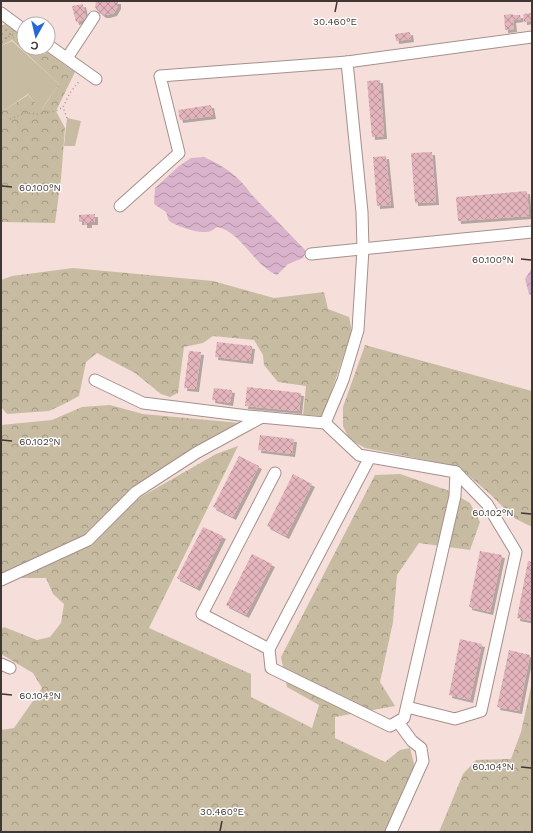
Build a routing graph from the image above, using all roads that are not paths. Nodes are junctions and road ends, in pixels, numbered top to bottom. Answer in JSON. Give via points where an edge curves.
{"nodes":[{"id":1,"x":1,"y":13,"type":"edge"},
{"id":2,"x":94,"y":17,"type":"dead end"},
{"id":3,"x":16,"y":24,"type":"edge"},
{"id":4,"x":532,"y":37,"type":"edge"},
{"id":5,"x":56,"y":50,"type":"edge"},
{"id":6,"x":67,"y":58,"type":"junction"},
{"id":7,"x":346,"y":62,"type":"junction"},
{"id":8,"x":96,"y":79,"type":"dead end"},
{"id":9,"x":120,"y":206,"type":"dead end"},
{"id":10,"x":532,"y":232,"type":"edge"},
{"id":11,"x":363,"y":249,"type":"junction"},
{"id":12,"x":311,"y":254,"type":"dead end"},
{"id":13,"x":95,"y":380,"type":"dead end"},
{"id":14,"x":262,"y":417,"type":"junction"},
{"id":15,"x":325,"y":423,"type":"junction"},
{"id":16,"x":370,"y":457,"type":"junction"},
{"id":17,"x":456,"y":472,"type":"junction"},
{"id":18,"x":275,"y":473,"type":"dead end"},
{"id":19,"x":1,"y":580,"type":"edge"},
{"id":20,"x":269,"y":649,"type":"junction"},
{"id":21,"x":407,"y":707,"type":"junction"},
{"id":22,"x":398,"y":722,"type":"junction"},
{"id":23,"x":391,"y":832,"type":"edge"}],
"edges":[{"from":1,"to":3,"type":"lane"},
{"from":2,"to":6,"type":"lane"},
{"from":4,"to":7,"type":"lane"},
{"from":5,"to":6,"type":"lane"},
{"from":6,"to":8,"type":"lane"},
{"from":7,"to":9,"type":"lane","via":[[160,76],[179,153]]},
{"from":7,"to":11,"type":"lane","via":[[362,212]]},
{"from":10,"to":11,"type":"lane"},
{"from":11,"to":12,"type":"lane"},
{"from":11,"to":15,"type":"lane","via":[[358,330],[343,380]]},
{"from":13,"to":14,"type":"lane","via":[[143,404]]},
{"from":14,"to":15,"type":"lane"},
{"from":14,"to":19,"type":"lane","via":[[196,453],[136,492],[88,540]]},
{"from":15,"to":16,"type":"lane","via":[[359,455]]},
{"from":16,"to":17,"type":"lane"},
{"from":16,"to":20,"type":"lane"},
{"from":17,"to":21,"type":"lane","via":[[455,496]]},
{"from":17,"to":21,"type":"lane","via":[[487,504],[516,552],[481,711],[455,719]]},
{"from":18,"to":20,"type":"lane","via":[[202,614]]},
{"from":20,"to":22,"type":"lane","via":[[270,668],[390,726]]},
{"from":21,"to":22,"type":"lane","via":[[404,718]]},
{"from":22,"to":23,"type":"lane","via":[[412,741],[421,748],[423,761]]}]}
